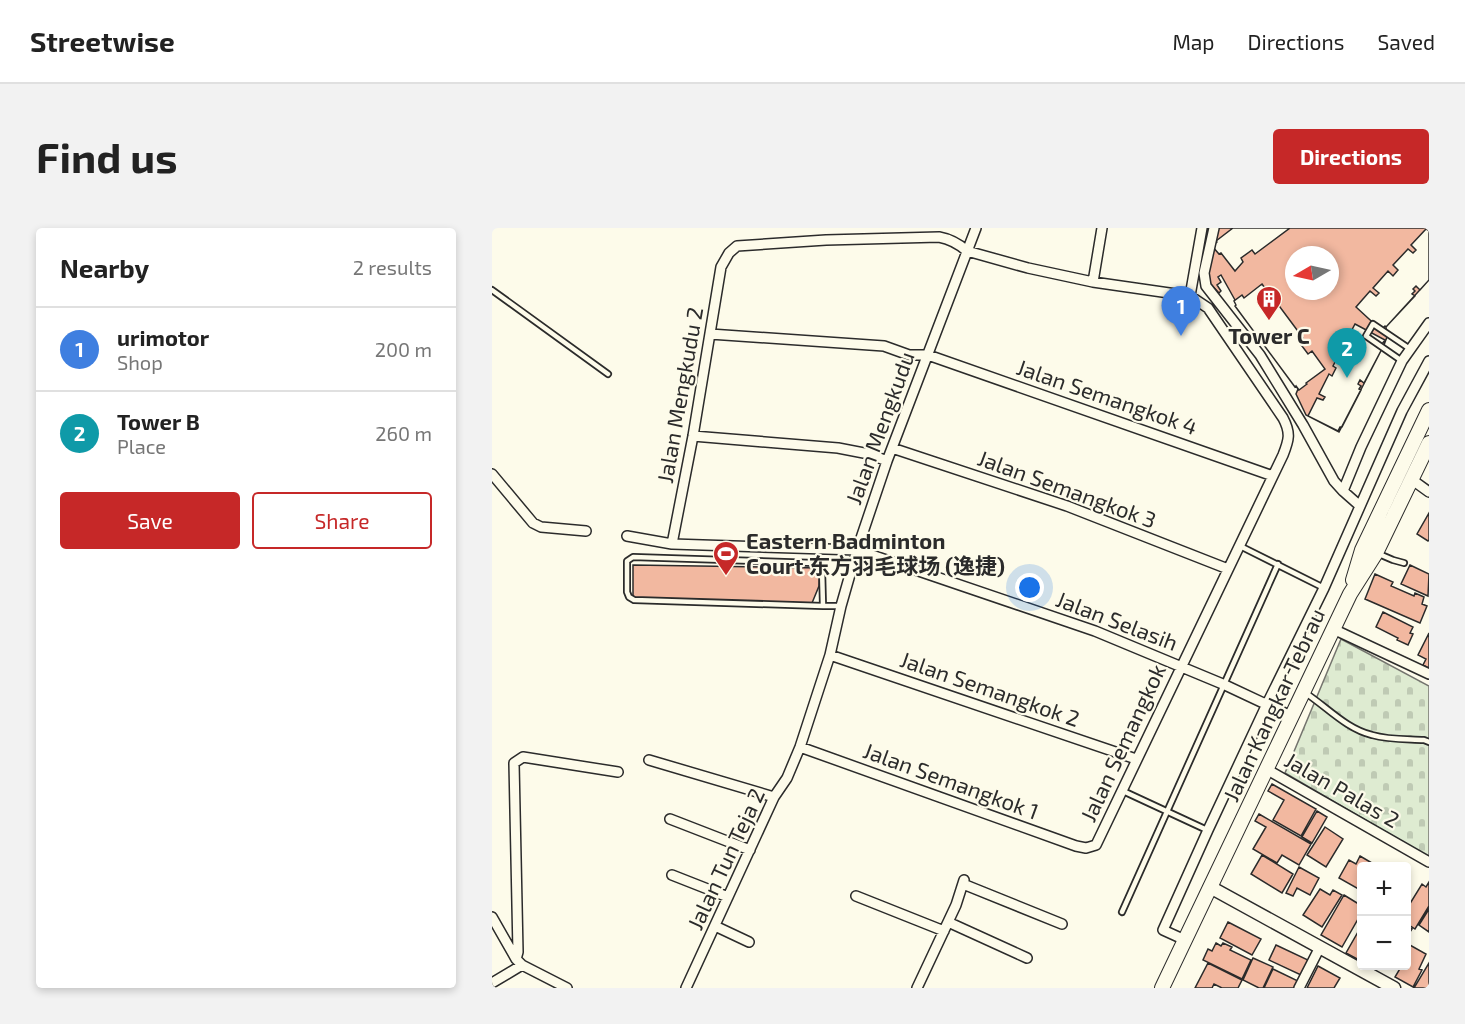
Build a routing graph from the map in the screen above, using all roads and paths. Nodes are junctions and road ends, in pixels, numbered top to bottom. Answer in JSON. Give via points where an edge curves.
{"nodes":[{"id":1,"x":976,"y":228,"type":"edge"},
{"id":2,"x":1102,"y":228,"type":"edge"},
{"id":3,"x":1202,"y":228,"type":"edge"},
{"id":4,"x":1214,"y":228,"type":"edge"},
{"id":5,"x":967,"y":251,"type":"junction"},
{"id":6,"x":1093,"y":282,"type":"junction"},
{"id":7,"x":492,"y":290,"type":"edge"},
{"id":8,"x":1190,"y":296,"type":"junction"},
{"id":9,"x":1429,"y":323,"type":"edge"},
{"id":10,"x":710,"y":334,"type":"junction"},
{"id":11,"x":1410,"y":349,"type":"junction"},
{"id":12,"x":928,"y":355,"type":"junction"},
{"id":13,"x":1402,"y":361,"type":"junction"},
{"id":14,"x":1429,"y":361,"type":"edge"},
{"id":15,"x":608,"y":374,"type":"dead end"},
{"id":16,"x":1429,"y":410,"type":"edge"},
{"id":17,"x":693,"y":436,"type":"junction"},
{"id":18,"x":1429,"y":443,"type":"edge"},
{"id":19,"x":892,"y":448,"type":"junction"},
{"id":20,"x":887,"y":462,"type":"junction"},
{"id":21,"x":492,"y":474,"type":"edge"},
{"id":22,"x":1273,"y":476,"type":"junction"},
{"id":23,"x":1411,"y":479,"type":"junction"},
{"id":24,"x":1342,"y":491,"type":"junction"},
{"id":25,"x":1429,"y":492,"type":"edge"},
{"id":26,"x":1360,"y":506,"type":"junction"},
{"id":27,"x":1354,"y":521,"type":"junction"},
{"id":28,"x":1372,"y":528,"type":"junction"},
{"id":29,"x":586,"y":531,"type":"dead end"},
{"id":30,"x":627,"y":536,"type":"dead end"},
{"id":31,"x":672,"y":544,"type":"junction"},
{"id":32,"x":1240,"y":546,"type":"junction"},
{"id":33,"x":857,"y":550,"type":"junction"},
{"id":34,"x":1376,"y":553,"type":"junction"},
{"id":35,"x":1404,"y":563,"type":"dead end"},
{"id":36,"x":1278,"y":564,"type":"junction"},
{"id":37,"x":1228,"y":569,"type":"junction"},
{"id":38,"x":1324,"y":588,"type":"junction"},
{"id":39,"x":1350,"y":594,"type":"junction"},
{"id":40,"x":823,"y":606,"type":"junction"},
{"id":41,"x":841,"y":606,"type":"junction"},
{"id":42,"x":1333,"y":629,"type":"junction"},
{"id":43,"x":830,"y":655,"type":"junction"},
{"id":44,"x":1180,"y":667,"type":"junction"},
{"id":45,"x":1429,"y":674,"type":"edge"},
{"id":46,"x":1225,"y":685,"type":"junction"},
{"id":47,"x":1303,"y":692,"type":"junction"},
{"id":48,"x":1267,"y":704,"type":"junction"},
{"id":49,"x":1291,"y":716,"type":"junction"},
{"id":50,"x":1429,"y":742,"type":"edge"},
{"id":51,"x":800,"y":747,"type":"junction"},
{"id":52,"x":1136,"y":759,"type":"junction"},
{"id":53,"x":649,"y":760,"type":"dead end"},
{"id":54,"x":1266,"y":769,"type":"junction"},
{"id":55,"x":618,"y":772,"type":"dead end"},
{"id":56,"x":1123,"y":791,"type":"junction"},
{"id":57,"x":774,"y":797,"type":"junction"},
{"id":58,"x":1167,"y":812,"type":"junction"},
{"id":59,"x":670,"y":819,"type":"dead end"},
{"id":60,"x":1208,"y":830,"type":"junction"},
{"id":61,"x":1089,"y":848,"type":"joint"},
{"id":62,"x":750,"y":850,"type":"junction"},
{"id":63,"x":1429,"y":862,"type":"edge"},
{"id":64,"x":672,"y":875,"type":"dead end"},
{"id":65,"x":1210,"y":887,"type":"junction"},
{"id":66,"x":856,"y":896,"type":"dead end"},
{"id":67,"x":728,"y":897,"type":"junction"},
{"id":68,"x":1122,"y":912,"type":"dead end"},
{"id":69,"x":492,"y":916,"type":"edge"},
{"id":70,"x":1062,"y":924,"type":"dead end"},
{"id":71,"x":716,"y":926,"type":"junction"},
{"id":72,"x":946,"y":927,"type":"junction"},
{"id":73,"x":1185,"y":940,"type":"junction"},
{"id":74,"x":749,"y":942,"type":"dead end"},
{"id":75,"x":1320,"y":947,"type":"junction"},
{"id":76,"x":1027,"y":958,"type":"dead end"},
{"id":77,"x":519,"y":962,"type":"junction"},
{"id":78,"x":492,"y":983,"type":"edge"},
{"id":79,"x":567,"y":988,"type":"edge"},
{"id":80,"x":686,"y":988,"type":"edge"},
{"id":81,"x":919,"y":988,"type":"edge"},
{"id":82,"x":1162,"y":988,"type":"edge"},
{"id":83,"x":1299,"y":988,"type":"edge"},
{"id":84,"x":1394,"y":988,"type":"edge"}],
"edges":[{"from":1,"to":5,"type":"street","name":"Jalan Mengkudu"},
{"from":2,"to":6,"type":"street"},
{"from":3,"to":8,"type":"street"},
{"from":4,"to":24,"type":"street","via":[[1204,273],[1206,285],[1260,355]]},
{"from":5,"to":6,"type":"street"},
{"from":5,"to":10,"type":"street","name":"Jalan Mengkudu 2","via":[[939,237],[737,246],[721,267]]},
{"from":5,"to":12,"type":"street","name":"Jalan Mengkudu"},
{"from":6,"to":8,"type":"street"},
{"from":7,"to":15,"type":"lane"},
{"from":8,"to":22,"type":"street","name":"Jalan Semangkok","via":[[1208,308],[1289,433]]},
{"from":9,"to":11,"type":"street"},
{"from":10,"to":12,"type":"street","name":"Jalan Semangkok 4","via":[[884,346],[909,355]]},
{"from":10,"to":17,"type":"street","name":"Jalan Mengkudu 2"},
{"from":11,"to":13,"type":"street"},
{"from":11,"to":13,"type":"lane","via":[[1373,324],[1366,336]]},
{"from":12,"to":19,"type":"street","name":"Jalan Mengkudu"},
{"from":12,"to":22,"type":"street","name":"Jalan Semangkok 4"},
{"from":13,"to":24,"type":"street"},
{"from":14,"to":26,"type":"street"},
{"from":16,"to":28,"type":"main road"},
{"from":17,"to":20,"type":"street","via":[[838,448]]},
{"from":17,"to":31,"type":"street","name":"Jalan Mengkudu 2"},
{"from":18,"to":23,"type":"main road","name":"Jalan Kangkar Tebrau"},
{"from":19,"to":20,"type":"street","name":"Jalan Mengkudu"},
{"from":19,"to":37,"type":"street","name":"Jalan Semangkok 3","via":[[1067,506]]},
{"from":20,"to":33,"type":"street","name":"Jalan Mengkudu"},
{"from":21,"to":29,"type":"street","via":[[533,524]]},
{"from":22,"to":32,"type":"street","name":"Jalan Semangkok"},
{"from":23,"to":25,"type":"street"},
{"from":23,"to":34,"type":"main road","name":"Jalan Kangkar Tebrau"},
{"from":24,"to":26,"type":"street"},
{"from":26,"to":27,"type":"street"},
{"from":27,"to":28,"type":"street"},
{"from":27,"to":38,"type":"street"},
{"from":28,"to":39,"type":"main road"},
{"from":30,"to":31,"type":"street","name":"Jalan Selasih"},
{"from":31,"to":33,"type":"street","name":"Jalan Selasih"},
{"from":32,"to":36,"type":"lane"},
{"from":32,"to":37,"type":"street","name":"Jalan Semangkok"},
{"from":33,"to":41,"type":"street","name":"Jalan Mengkudu"},
{"from":33,"to":44,"type":"street","name":"Jalan Selasih","via":[[1095,631]]},
{"from":34,"to":35,"type":"lane"},
{"from":34,"to":39,"type":"main road","name":"Jalan Kangkar Tebrau"},
{"from":36,"to":38,"type":"lane"},
{"from":36,"to":46,"type":"lane"},
{"from":37,"to":44,"type":"street","name":"Jalan Semangkok"},
{"from":38,"to":48,"type":"street"},
{"from":39,"to":42,"type":"main road","name":"Jalan Kangkar Tebrau"},
{"from":40,"to":40,"type":"lane","via":[[822,568],[814,563],[633,557],[627,561],[627,592],[634,600]]},
{"from":40,"to":41,"type":"lane"},
{"from":41,"to":43,"type":"street","name":"Jalan Mengkudu"},
{"from":42,"to":45,"type":"street"},
{"from":42,"to":47,"type":"main road","name":"Jalan Kangkar Tebrau"},
{"from":43,"to":51,"type":"street","name":"Jalan Mengkudu"},
{"from":43,"to":52,"type":"street","name":"Jalan Semangkok 2"},
{"from":44,"to":46,"type":"street","name":"Jalan Selasih"},
{"from":44,"to":52,"type":"street","name":"Jalan Semangkok"},
{"from":46,"to":48,"type":"street","name":"Jalan Selasih"},
{"from":46,"to":58,"type":"lane"},
{"from":47,"to":49,"type":"main road","name":"Jalan Kangkar Tebrau"},
{"from":47,"to":50,"type":"lane","via":[[1372,735]]},
{"from":48,"to":49,"type":"street","name":"Jalan Selasih"},
{"from":48,"to":60,"type":"street"},
{"from":49,"to":54,"type":"main road","name":"Jalan Kangkar Tebrau"},
{"from":51,"to":57,"type":"street","name":"Jalan Tun Teja 2"},
{"from":51,"to":61,"type":"street","name":"Jalan Semangkok 1"},
{"from":52,"to":56,"type":"street","name":"Jalan Semangkok"},
{"from":53,"to":57,"type":"street"},
{"from":54,"to":63,"type":"street","name":"Jalan Palas 2"},
{"from":54,"to":65,"type":"main road","name":"Jalan Kangkar Tebrau"},
{"from":55,"to":77,"type":"street","via":[[523,757],[514,763]]},
{"from":56,"to":58,"type":"lane"},
{"from":56,"to":61,"type":"street","name":"Jalan Semangkok","via":[[1098,843]]},
{"from":57,"to":62,"type":"street","name":"Jalan Tun Teja 2"},
{"from":58,"to":60,"type":"lane"},
{"from":58,"to":68,"type":"lane"},
{"from":59,"to":62,"type":"street"},
{"from":60,"to":73,"type":"street","via":[[1163,930]]},
{"from":62,"to":67,"type":"street","name":"Jalan Tun Teja 2"},
{"from":64,"to":67,"type":"street"},
{"from":65,"to":73,"type":"main road","name":"Jalan Kangkar Tebrau"},
{"from":65,"to":75,"type":"street"},
{"from":66,"to":72,"type":"street"},
{"from":67,"to":71,"type":"street","name":"Jalan Tun Teja 2"},
{"from":69,"to":77,"type":"street"},
{"from":70,"to":72,"type":"street","via":[[963,882]]},
{"from":71,"to":74,"type":"street"},
{"from":71,"to":80,"type":"street","name":"Jalan Tun Teja 2"},
{"from":72,"to":76,"type":"street"},
{"from":72,"to":81,"type":"street"},
{"from":73,"to":82,"type":"main road","name":"Jalan Kangkar Tebrau"},
{"from":75,"to":83,"type":"street"},
{"from":75,"to":84,"type":"street"},
{"from":77,"to":78,"type":"street"},
{"from":77,"to":79,"type":"street"}]}
